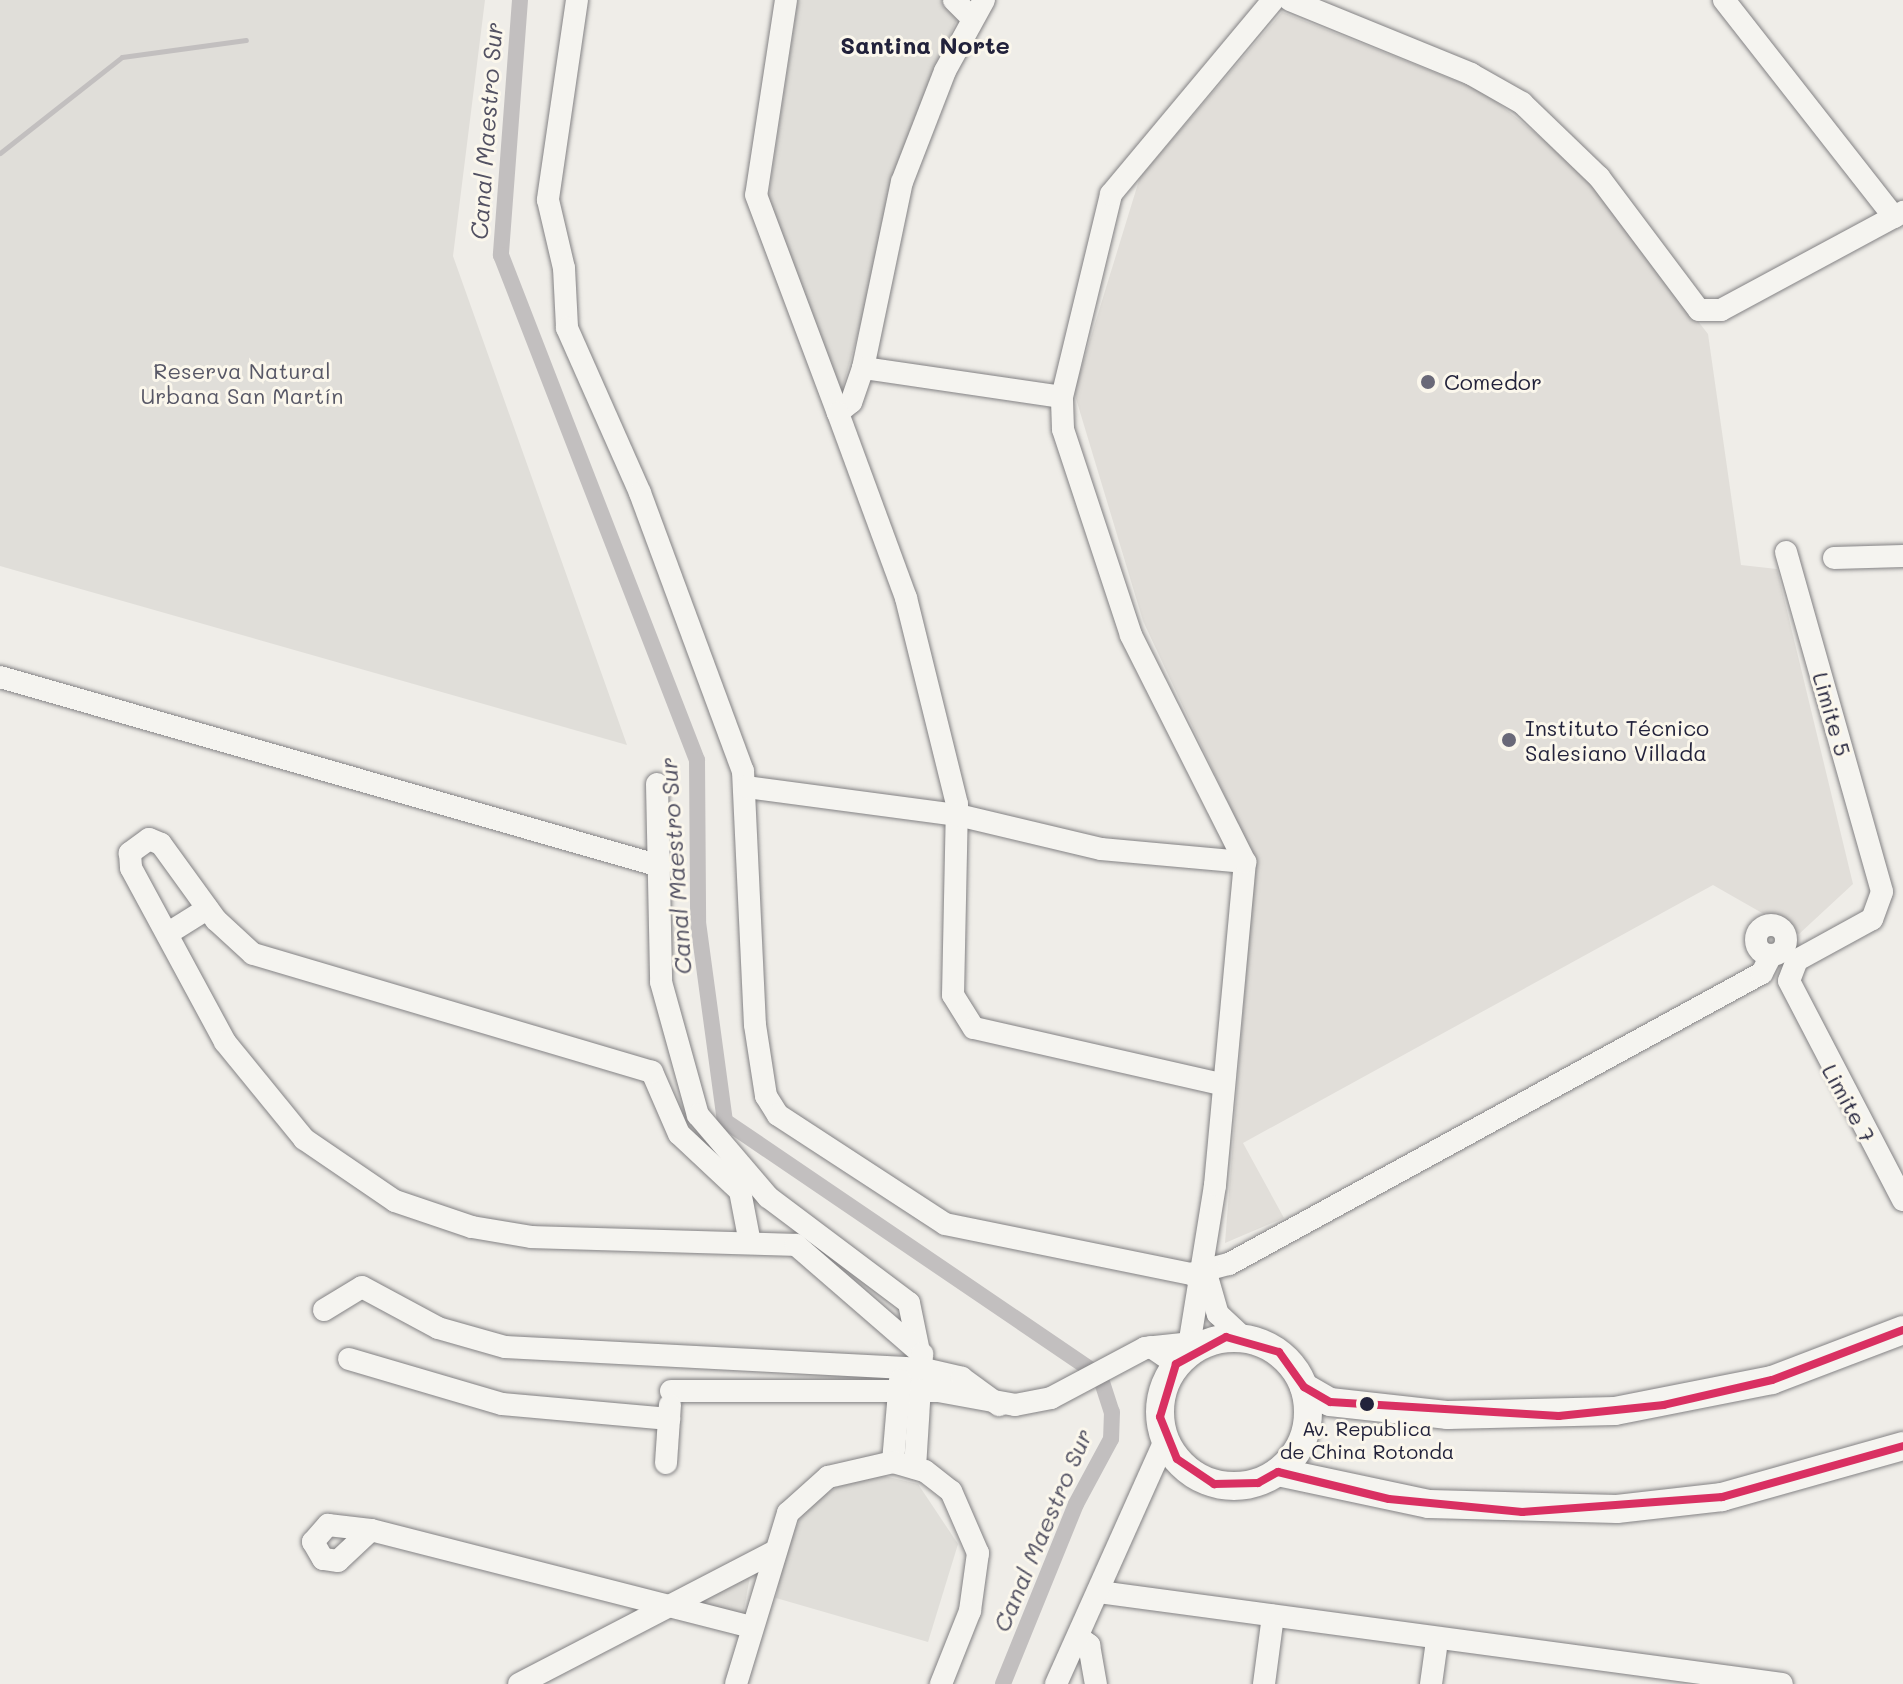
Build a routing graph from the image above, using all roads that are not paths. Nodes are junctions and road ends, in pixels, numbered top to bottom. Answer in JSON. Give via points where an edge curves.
{"nodes":[{"id":1,"x":577,"y":0,"type":"edge"},
{"id":2,"x":786,"y":0,"type":"edge"},
{"id":3,"x":954,"y":0,"type":"edge"},
{"id":4,"x":1273,"y":0,"type":"edge"},
{"id":5,"x":1290,"y":0,"type":"edge"},
{"id":6,"x":1724,"y":0,"type":"edge"},
{"id":7,"x":978,"y":8,"type":"edge"},
{"id":8,"x":1899,"y":215,"type":"edge"},
{"id":9,"x":863,"y":368,"type":"junction"},
{"id":10,"x":1062,"y":397,"type":"junction"},
{"id":11,"x":838,"y":413,"type":"junction"},
{"id":12,"x":1786,"y":552,"type":"dead end"},
{"id":13,"x":1903,"y":556,"type":"edge"},
{"id":14,"x":1834,"y":558,"type":"dead end"},
{"id":15,"x":0,"y":677,"type":"edge"},
{"id":16,"x":657,"y":784,"type":"dead end"},
{"id":17,"x":747,"y":787,"type":"junction"},
{"id":18,"x":958,"y":815,"type":"junction"},
{"id":19,"x":1245,"y":862,"type":"junction"},
{"id":20,"x":660,"y":866,"type":"junction"},
{"id":21,"x":207,"y":909,"type":"junction"},
{"id":22,"x":170,"y":932,"type":"junction"},
{"id":23,"x":1771,"y":955,"type":"dead end"},
{"id":24,"x":1797,"y":1005,"type":"joint"},
{"id":25,"x":1220,"y":1084,"type":"junction"},
{"id":26,"x":1903,"y":1200,"type":"edge"},
{"id":27,"x":750,"y":1243,"type":"junction"},
{"id":28,"x":1203,"y":1272,"type":"junction"},
{"id":29,"x":324,"y":1310,"type":"dead end"},
{"id":30,"x":1903,"y":1330,"type":"edge"},
{"id":31,"x":1197,"y":1338,"type":"junction"},
{"id":32,"x":672,"y":1358,"type":"junction"},
{"id":33,"x":349,"y":1359,"type":"dead end"},
{"id":34,"x":914,"y":1362,"type":"junction"},
{"id":35,"x":1304,"y":1387,"type":"junction"},
{"id":36,"x":671,"y":1391,"type":"junction"},
{"id":37,"x":897,"y":1393,"type":"junction"},
{"id":38,"x":669,"y":1419,"type":"junction"},
{"id":39,"x":1165,"y":1440,"type":"junction"},
{"id":40,"x":1903,"y":1446,"type":"edge"},
{"id":41,"x":893,"y":1462,"type":"junction"},
{"id":42,"x":666,"y":1463,"type":"dead end"},
{"id":43,"x":915,"y":1468,"type":"junction"},
{"id":44,"x":1278,"y":1472,"type":"junction"},
{"id":45,"x":371,"y":1530,"type":"dead end"},
{"id":46,"x":772,"y":1553,"type":"junction"},
{"id":47,"x":1099,"y":1592,"type":"junction"},
{"id":48,"x":659,"y":1607,"type":"junction"},
{"id":49,"x":1273,"y":1616,"type":"junction"},
{"id":50,"x":752,"y":1627,"type":"junction"},
{"id":51,"x":1078,"y":1637,"type":"junction"},
{"id":52,"x":1437,"y":1641,"type":"junction"},
{"id":53,"x":1609,"y":1675,"type":"edge"},
{"id":54,"x":1735,"y":1682,"type":"edge"},
{"id":55,"x":519,"y":1684,"type":"edge"},
{"id":56,"x":736,"y":1684,"type":"edge"},
{"id":57,"x":941,"y":1684,"type":"edge"},
{"id":58,"x":1056,"y":1684,"type":"edge"},
{"id":59,"x":1096,"y":1684,"type":"edge"},
{"id":60,"x":1264,"y":1684,"type":"edge"},
{"id":61,"x":1431,"y":1684,"type":"edge"},
{"id":62,"x":1782,"y":1684,"type":"edge"}],
"edges":[{"from":1,"to":17,"type":"street","via":[[548,200],[564,268],[568,335],[640,493]]},
{"from":2,"to":11,"type":"street","via":[[756,195]]},
{"from":3,"to":7,"type":"street"},
{"from":4,"to":10,"type":"street","via":[[1111,194]]},
{"from":5,"to":8,"type":"street","via":[[1471,74],[1522,103],[1599,177],[1699,310],[1721,310]]},
{"from":6,"to":8,"type":"street"},
{"from":7,"to":9,"type":"street","via":[[898,196]]},
{"from":9,"to":10,"type":"street"},
{"from":9,"to":11,"type":"street","via":[[851,402]]},
{"from":10,"to":19,"type":"street","via":[[1063,429],[1131,635]]},
{"from":11,"to":18,"type":"street","via":[[906,598]]},
{"from":12,"to":24,"type":"street","name":"Limite 5","via":[[1882,904],[1865,924],[1805,955],[1789,981]]},
{"from":13,"to":14,"type":"street"},
{"from":15,"to":20,"type":"street"},
{"from":16,"to":20,"type":"street"},
{"from":17,"to":18,"type":"street"},
{"from":17,"to":28,"type":"street","via":[[755,1025],[771,1108],[945,1224],[1103,1261],[1182,1275]]},
{"from":18,"to":19,"type":"street","via":[[1101,849]]},
{"from":18,"to":25,"type":"street","via":[[953,995],[969,1025]]},
{"from":19,"to":25,"type":"street"},
{"from":20,"to":34,"type":"street","via":[[661,982],[707,1133],[768,1197],[909,1303]]},
{"from":21,"to":22,"type":"street"},
{"from":21,"to":22,"type":"street","via":[[161,844],[142,842],[130,853],[131,868]]},
{"from":21,"to":27,"type":"street","via":[[263,958],[652,1072],[679,1134],[740,1191]]},
{"from":22,"to":27,"type":"street","via":[[225,1042],[258,1091],[304,1139],[395,1201],[518,1235]]},
{"from":23,"to":28,"type":"street","via":[[1762,973]]},
{"from":24,"to":26,"type":"street","name":"Limite 7"},
{"from":25,"to":28,"type":"street"},
{"from":27,"to":34,"type":"street","via":[[786,1243],[809,1253]]},
{"from":28,"to":31,"type":"street"},
{"from":29,"to":32,"type":"street","via":[[362,1287],[438,1328],[505,1347]]},
{"from":30,"to":35,"type":"main road","via":[[1772,1380],[1615,1411],[1448,1415],[1330,1402]]},
{"from":31,"to":34,"type":"street","via":[[1151,1347],[1042,1400],[999,1405]]},
{"from":31,"to":35,"type":"main road","via":[[1243,1337],[1279,1352]]},
{"from":31,"to":39,"type":"main road","via":[[1162,1393]]},
{"from":32,"to":34,"type":"street"},
{"from":32,"to":36,"type":"street"},
{"from":33,"to":38,"type":"street","via":[[502,1404]]},
{"from":34,"to":37,"type":"street"},
{"from":34,"to":43,"type":"street"},
{"from":35,"to":44,"type":"main road","via":[[1303,1441]]},
{"from":36,"to":37,"type":"street"},
{"from":36,"to":38,"type":"street"},
{"from":37,"to":41,"type":"street"},
{"from":38,"to":42,"type":"street"},
{"from":39,"to":44,"type":"main road","via":[[1185,1467],[1214,1484],[1258,1483]]},
{"from":39,"to":47,"type":"street"},
{"from":40,"to":44,"type":"main road","via":[[1722,1497],[1617,1509],[1429,1504]]},
{"from":41,"to":43,"type":"street"},
{"from":41,"to":46,"type":"street","via":[[848,1469],[812,1487],[788,1513]]},
{"from":43,"to":57,"type":"street","via":[[962,1507],[978,1553],[970,1611]]},
{"from":45,"to":48,"type":"street"},
{"from":46,"to":48,"type":"street"},
{"from":46,"to":50,"type":"street"},
{"from":47,"to":49,"type":"street"},
{"from":47,"to":51,"type":"street"},
{"from":48,"to":50,"type":"street"},
{"from":48,"to":55,"type":"street"},
{"from":49,"to":52,"type":"street"},
{"from":49,"to":60,"type":"street"},
{"from":50,"to":56,"type":"street"},
{"from":51,"to":58,"type":"street"},
{"from":51,"to":59,"type":"street","via":[[1089,1645]]},
{"from":52,"to":53,"type":"street"},
{"from":52,"to":61,"type":"street"},
{"from":53,"to":54,"type":"street"},
{"from":54,"to":62,"type":"street"}]}
